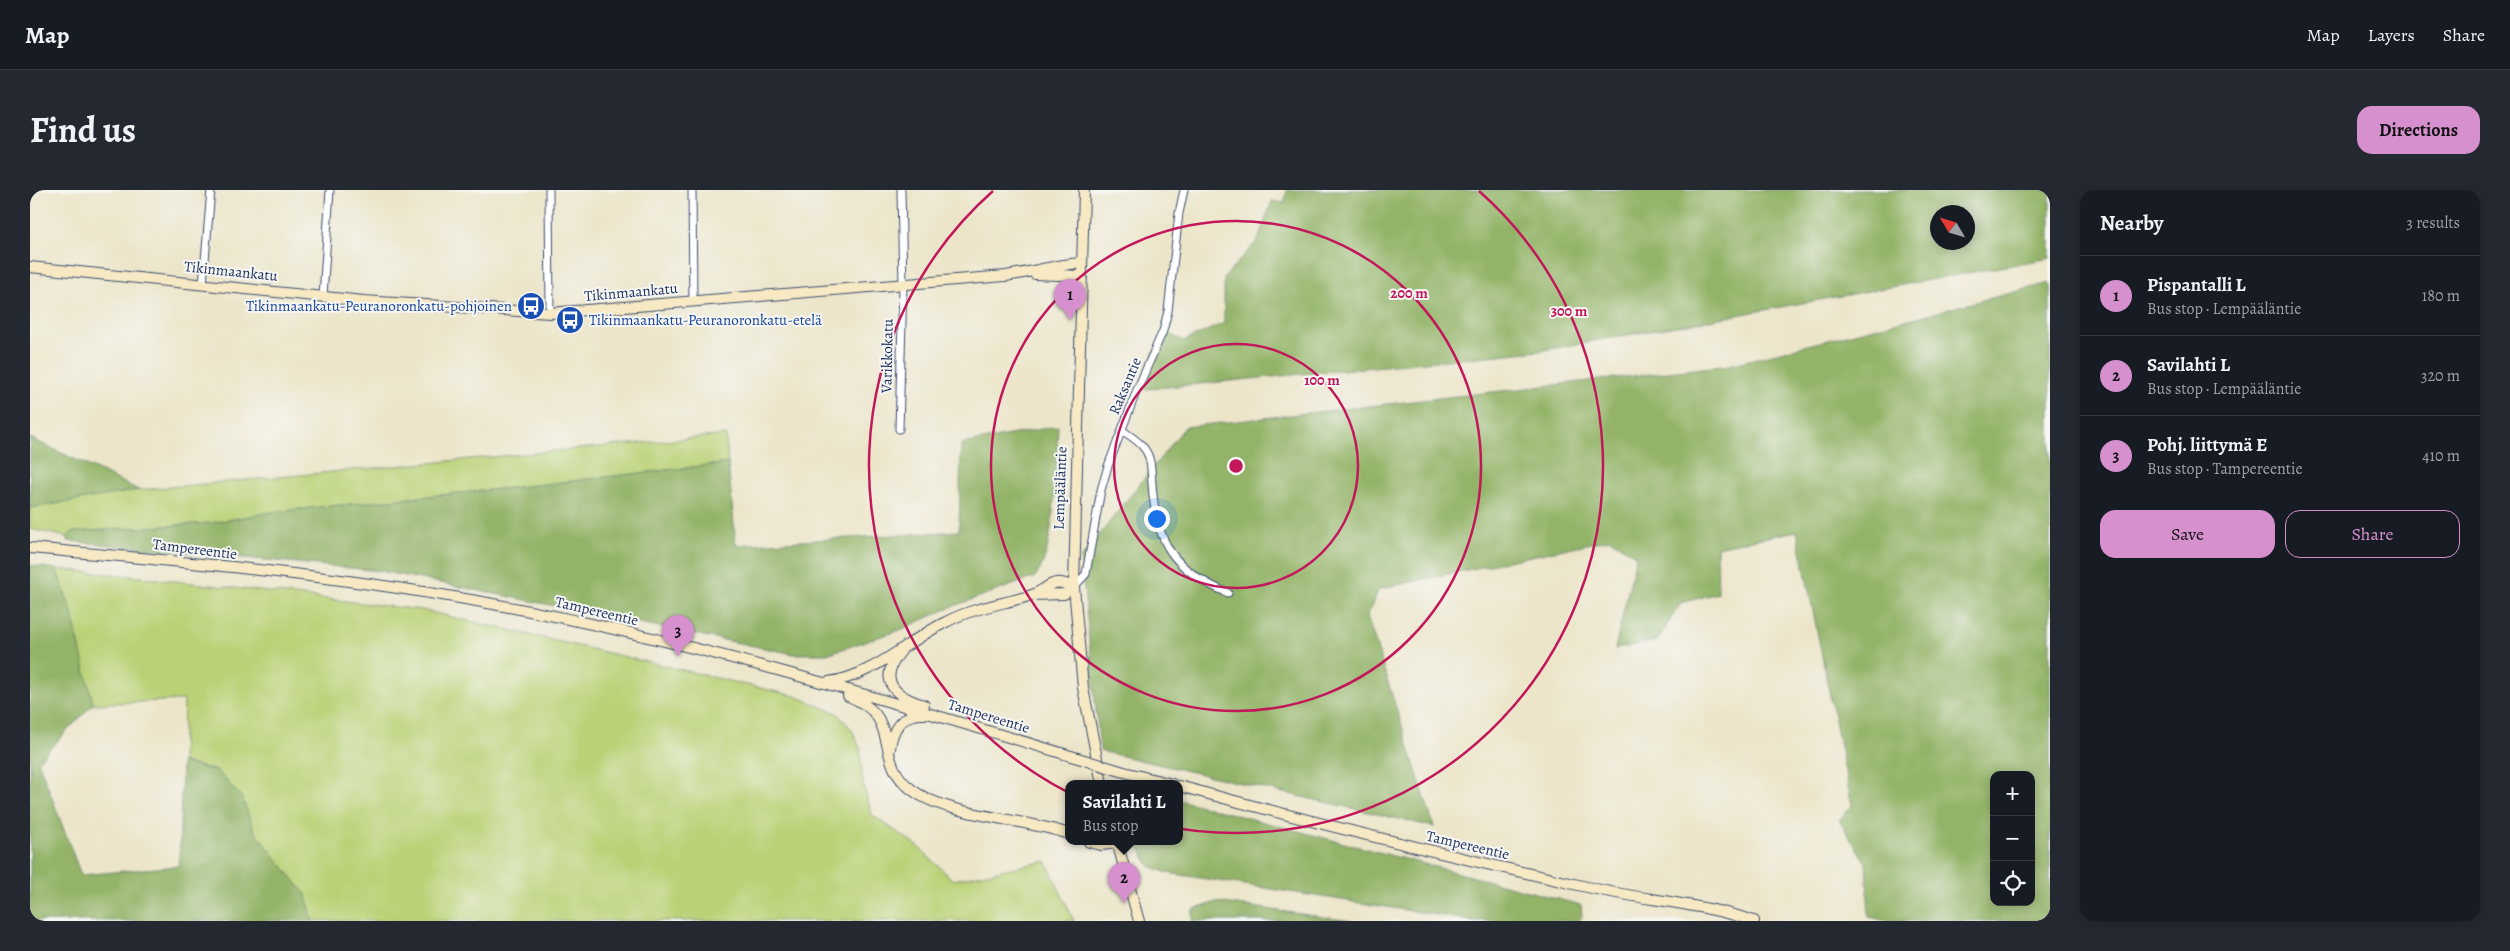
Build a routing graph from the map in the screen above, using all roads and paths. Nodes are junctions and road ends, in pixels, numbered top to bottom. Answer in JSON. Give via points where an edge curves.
{"nodes":[{"id":1,"x":211,"y":190,"type":"edge"},
{"id":2,"x":330,"y":190,"type":"edge"},
{"id":3,"x":548,"y":190,"type":"edge"},
{"id":4,"x":692,"y":190,"type":"edge"},
{"id":5,"x":901,"y":190,"type":"edge"},
{"id":6,"x":1084,"y":190,"type":"edge"},
{"id":7,"x":1184,"y":190,"type":"edge"},
{"id":8,"x":1082,"y":263,"type":"junction"},
{"id":9,"x":30,"y":267,"type":"edge"},
{"id":10,"x":1026,"y":274,"type":"junction"},
{"id":11,"x":1082,"y":276,"type":"junction"},
{"id":12,"x":203,"y":284,"type":"junction"},
{"id":13,"x":903,"y":285,"type":"junction"},
{"id":14,"x":323,"y":296,"type":"junction"},
{"id":15,"x":694,"y":302,"type":"junction"},
{"id":16,"x":550,"y":313,"type":"junction"},
{"id":17,"x":899,"y":429,"type":"dead end"},
{"id":18,"x":1122,"y":430,"type":"junction"},
{"id":19,"x":30,"y":548,"type":"edge"},
{"id":20,"x":1074,"y":587,"type":"junction"},
{"id":21,"x":1228,"y":593,"type":"dead end"},
{"id":22,"x":915,"y":639,"type":"junction"},
{"id":23,"x":805,"y":678,"type":"junction"},
{"id":24,"x":822,"y":682,"type":"junction"},
{"id":25,"x":932,"y":714,"type":"junction"},
{"id":26,"x":973,"y":727,"type":"junction"},
{"id":27,"x":889,"y":756,"type":"junction"},
{"id":28,"x":1101,"y":780,"type":"edge"},
{"id":29,"x":1156,"y":780,"type":"edge"},
{"id":30,"x":1183,"y":787,"type":"edge"},
{"id":31,"x":1065,"y":832,"type":"edge"},
{"id":32,"x":1118,"y":845,"type":"edge"},
{"id":33,"x":1139,"y":921,"type":"edge"},
{"id":34,"x":1754,"y":921,"type":"edge"}],
"edges":[{"from":1,"to":12,"type":"street"},
{"from":2,"to":14,"type":"street"},
{"from":3,"to":16,"type":"street"},
{"from":4,"to":15,"type":"street"},
{"from":5,"to":13,"type":"street","name":"Varikkokatu"},
{"from":6,"to":8,"type":"main road","name":"Lempääläntie"},
{"from":7,"to":18,"type":"street","name":"Raksantie","via":[[1166,318]]},
{"from":8,"to":10,"type":"main road","name":"Tikinmaankatu"},
{"from":8,"to":11,"type":"main road","name":"Lempääläntie"},
{"from":9,"to":12,"type":"main road","name":"Tikinmaankatu"},
{"from":10,"to":11,"type":"main road","name":"Tikinmaankatu"},
{"from":10,"to":13,"type":"main road","name":"Tikinmaankatu"},
{"from":11,"to":20,"type":"main road","name":"Lempääläntie"},
{"from":12,"to":14,"type":"main road","name":"Tikinmaankatu"},
{"from":13,"to":15,"type":"main road","name":"Tikinmaankatu"},
{"from":13,"to":17,"type":"street","name":"Varikkokatu"},
{"from":14,"to":16,"type":"main road","name":"Tikinmaankatu"},
{"from":15,"to":16,"type":"main road","name":"Tikinmaankatu"},
{"from":18,"to":20,"type":"street","name":"Raksantie","via":[[1101,490],[1088,568]]},
{"from":18,"to":21,"type":"street","via":[[1143,447],[1150,460],[1156,518],[1163,542],[1187,572]]},
{"from":19,"to":23,"type":"main road","name":"Tampereentie","via":[[307,577],[470,600],[675,644]]},
{"from":20,"to":22,"type":"main road","via":[[1061,581],[1053,583],[1032,595],[971,611]]},
{"from":20,"to":28,"type":"main road","name":"Lempääläntie","via":[[1084,688]]},
{"from":22,"to":24,"type":"main road","via":[[855,676]]},
{"from":22,"to":26,"type":"main road","via":[[897,656],[889,670],[893,688],[908,699]]},
{"from":23,"to":24,"type":"main road","name":"Tampereentie"},
{"from":23,"to":27,"type":"main road","via":[[870,707],[881,723]]},
{"from":24,"to":25,"type":"main road","name":"Tampereentie"},
{"from":25,"to":26,"type":"main road","name":"Tampereentie"},
{"from":25,"to":27,"type":"main road","via":[[913,714],[899,723],[893,732]]},
{"from":26,"to":29,"type":"main road","name":"Tampereentie","bridge":true},
{"from":27,"to":31,"type":"main road","via":[[899,778],[920,796],[946,806]]},
{"from":30,"to":34,"type":"main road","name":"Tampereentie","via":[[1364,836],[1600,890]]},
{"from":32,"to":33,"type":"main road"}]}
